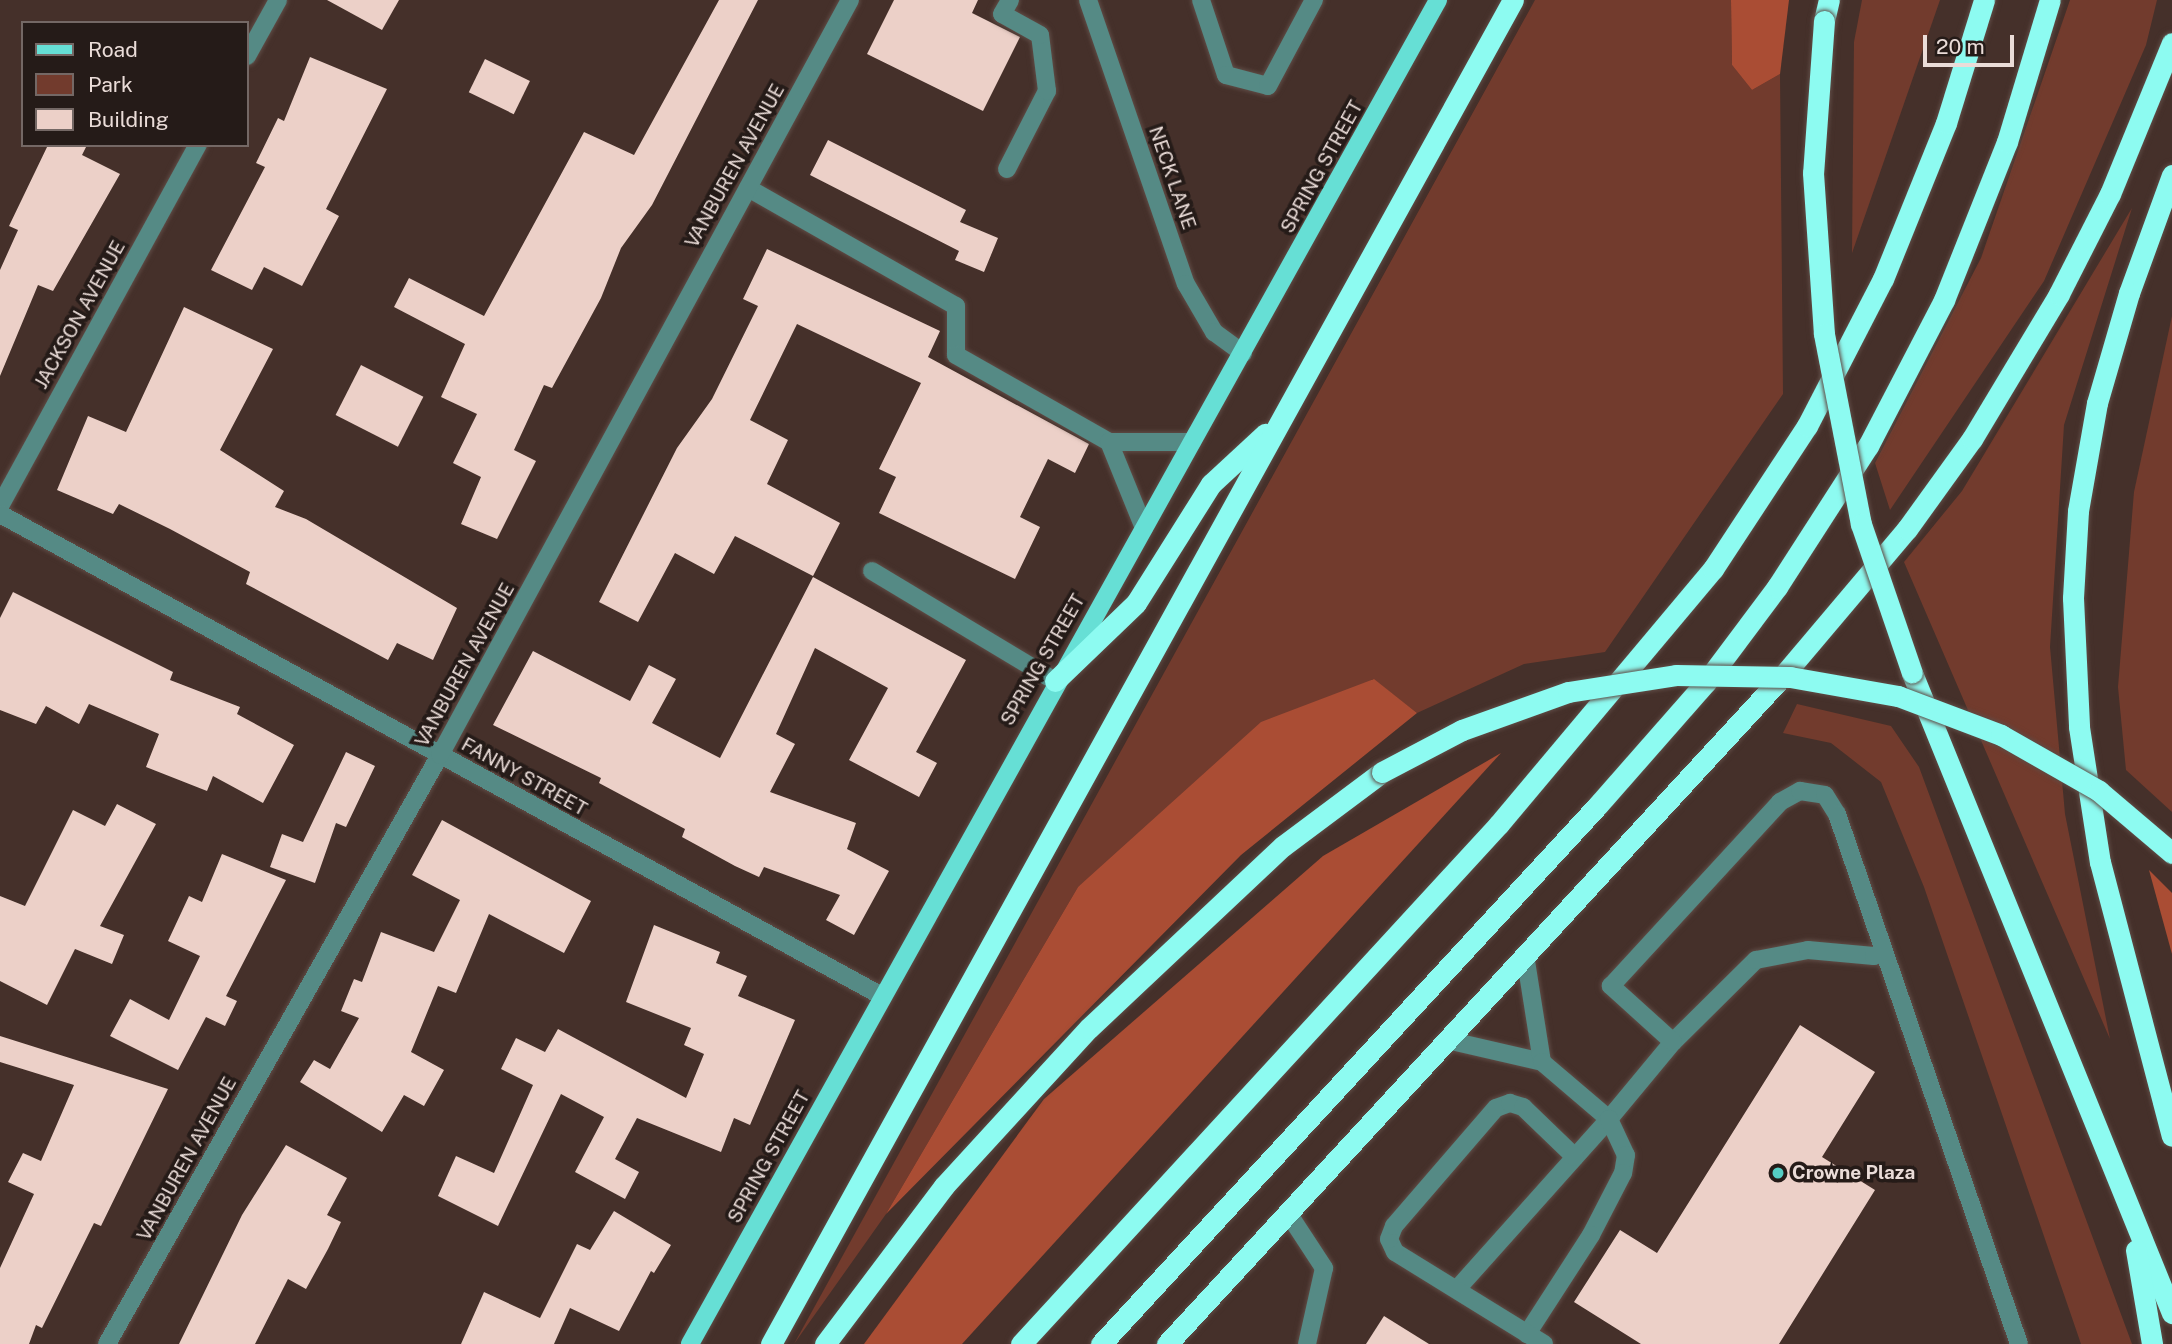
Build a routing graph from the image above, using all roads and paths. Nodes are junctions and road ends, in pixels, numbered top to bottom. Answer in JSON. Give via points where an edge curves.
{"nodes":[{"id":1,"x":278,"y":0,"type":"edge"},
{"id":2,"x":850,"y":0,"type":"edge"},
{"id":3,"x":1010,"y":0,"type":"edge"},
{"id":4,"x":1088,"y":0,"type":"edge"},
{"id":5,"x":1314,"y":0,"type":"edge"},
{"id":6,"x":1438,"y":0,"type":"edge"},
{"id":7,"x":1513,"y":0,"type":"edge"},
{"id":8,"x":1984,"y":0,"type":"edge"},
{"id":9,"x":2050,"y":0,"type":"edge"},
{"id":10,"x":1206,"y":5,"type":"edge"},
{"id":11,"x":1826,"y":7,"type":"edge"},
{"id":12,"x":2172,"y":43,"type":"edge"},
{"id":13,"x":248,"y":54,"type":"edge"},
{"id":14,"x":197,"y":147,"type":"edge"},
{"id":15,"x":1007,"y":170,"type":"dead end"},
{"id":16,"x":2172,"y":175,"type":"edge"},
{"id":17,"x":748,"y":188,"type":"junction"},
{"id":18,"x":1243,"y":353,"type":"junction"},
{"id":19,"x":1277,"y":424,"type":"junction"},
{"id":20,"x":1109,"y":442,"type":"junction"},
{"id":21,"x":1192,"y":442,"type":"junction"},
{"id":22,"x":0,"y":506,"type":"edge"},
{"id":23,"x":0,"y":514,"type":"edge"},
{"id":24,"x":1144,"y":528,"type":"junction"},
{"id":25,"x":872,"y":571,"type":"dead end"},
{"id":26,"x":1055,"y":681,"type":"junction"},
{"id":27,"x":440,"y":755,"type":"junction"},
{"id":28,"x":2172,"y":853,"type":"edge"},
{"id":29,"x":1884,"y":952,"type":"junction"},
{"id":30,"x":1525,"y":955,"type":"junction"},
{"id":31,"x":882,"y":996,"type":"junction"},
{"id":32,"x":1447,"y":1040,"type":"junction"},
{"id":33,"x":1673,"y":1042,"type":"junction"},
{"id":34,"x":1542,"y":1062,"type":"junction"},
{"id":35,"x":1609,"y":1119,"type":"junction"},
{"id":36,"x":2172,"y":1136,"type":"edge"},
{"id":37,"x":1575,"y":1157,"type":"junction"},
{"id":38,"x":1288,"y":1213,"type":"junction"},
{"id":39,"x":2131,"y":1217,"type":"junction"},
{"id":40,"x":1458,"y":1288,"type":"junction"},
{"id":41,"x":2172,"y":1313,"type":"edge"},
{"id":42,"x":1527,"y":1334,"type":"junction"},
{"id":43,"x":107,"y":1344,"type":"edge"},
{"id":44,"x":690,"y":1344,"type":"edge"},
{"id":45,"x":772,"y":1344,"type":"edge"},
{"id":46,"x":825,"y":1344,"type":"edge"},
{"id":47,"x":1021,"y":1344,"type":"edge"},
{"id":48,"x":1101,"y":1344,"type":"edge"},
{"id":49,"x":1167,"y":1344,"type":"edge"},
{"id":50,"x":1307,"y":1344,"type":"edge"},
{"id":51,"x":1544,"y":1344,"type":"edge"},
{"id":52,"x":2019,"y":1344,"type":"edge"},
{"id":53,"x":2152,"y":1344,"type":"edge"}],
"edges":[{"from":1,"to":13,"type":"street"},
{"from":2,"to":17,"type":"street","name":"VANBUREN AVENUE"},
{"from":3,"to":15,"type":"street","via":[[1002,14],[1040,35],[1047,91]]},
{"from":4,"to":18,"type":"street","name":"NECK LANE","via":[[1186,284],[1214,332]]},
{"from":5,"to":10,"type":"street","via":[[1268,86],[1226,75]]},
{"from":6,"to":18,"type":"main road","name":"SPRING STREET"},
{"from":7,"to":19,"type":"highway"},
{"from":8,"to":47,"type":"highway","via":[[1941,136],[1883,279],[1807,426],[1727,550],[1645,657],[1522,799]]},
{"from":9,"to":48,"type":"highway","via":[[2007,142],[1944,300],[1868,446],[1777,587],[1706,682],[1605,797]]},
{"from":11,"to":39,"type":"highway","bridge":true,"via":[[1813,199],[1825,343],[1861,524],[1913,673]]},
{"from":12,"to":30,"type":"highway","via":[[2085,245],[1972,439],[1837,615]]},
{"from":14,"to":22,"type":"street","name":"JACKSON AVENUE"},
{"from":16,"to":36,"type":"highway","via":[[2129,293],[2097,403],[2078,510],[2073,598],[2078,727],[2100,862]]},
{"from":17,"to":20,"type":"street","via":[[956,306],[956,355]]},
{"from":17,"to":27,"type":"street","name":"VANBUREN AVENUE"},
{"from":18,"to":21,"type":"main road","name":"SPRING STREET"},
{"from":19,"to":26,"type":"highway","via":[[1211,484],[1136,603]]},
{"from":19,"to":45,"type":"highway"},
{"from":20,"to":21,"type":"street"},
{"from":20,"to":24,"type":"street"},
{"from":21,"to":24,"type":"main road","name":"SPRING STREET"},
{"from":23,"to":27,"type":"street","name":"FANNY STREET"},
{"from":24,"to":26,"type":"main road","name":"SPRING STREET"},
{"from":25,"to":26,"type":"street"},
{"from":26,"to":31,"type":"main road","name":"SPRING STREET"},
{"from":27,"to":31,"type":"street","name":"FANNY STREET"},
{"from":27,"to":43,"type":"street","name":"VANBUREN AVENUE"},
{"from":28,"to":46,"type":"highway","bridge":true,"via":[[2099,791],[2001,735],[1898,696],[1790,677],[1676,676],[1568,692],[1462,730],[1382,772],[1283,845],[1089,1028],[944,1185]]},
{"from":29,"to":33,"type":"street","via":[[1874,956],[1808,950],[1756,960]]},
{"from":29,"to":33,"type":"street","via":[[1837,814],[1825,795],[1800,791],[1780,802],[1611,986]]},
{"from":29,"to":52,"type":"street"},
{"from":30,"to":32,"type":"highway"},
{"from":30,"to":34,"type":"street"},
{"from":31,"to":44,"type":"main road","name":"SPRING STREET"},
{"from":32,"to":34,"type":"street"},
{"from":32,"to":38,"type":"highway"},
{"from":33,"to":35,"type":"street"},
{"from":34,"to":35,"type":"street"},
{"from":35,"to":37,"type":"street"},
{"from":35,"to":42,"type":"street","via":[[1626,1155],[1623,1173],[1591,1235]]},
{"from":37,"to":40,"type":"street"},
{"from":37,"to":40,"type":"street","via":[[1523,1107],[1510,1102],[1496,1108],[1394,1226],[1389,1239],[1395,1252]]},
{"from":38,"to":49,"type":"highway"},
{"from":38,"to":50,"type":"street","via":[[1324,1268]]},
{"from":39,"to":41,"type":"highway"},
{"from":39,"to":53,"type":"highway"},
{"from":40,"to":42,"type":"street"},
{"from":42,"to":51,"type":"street"}]}
